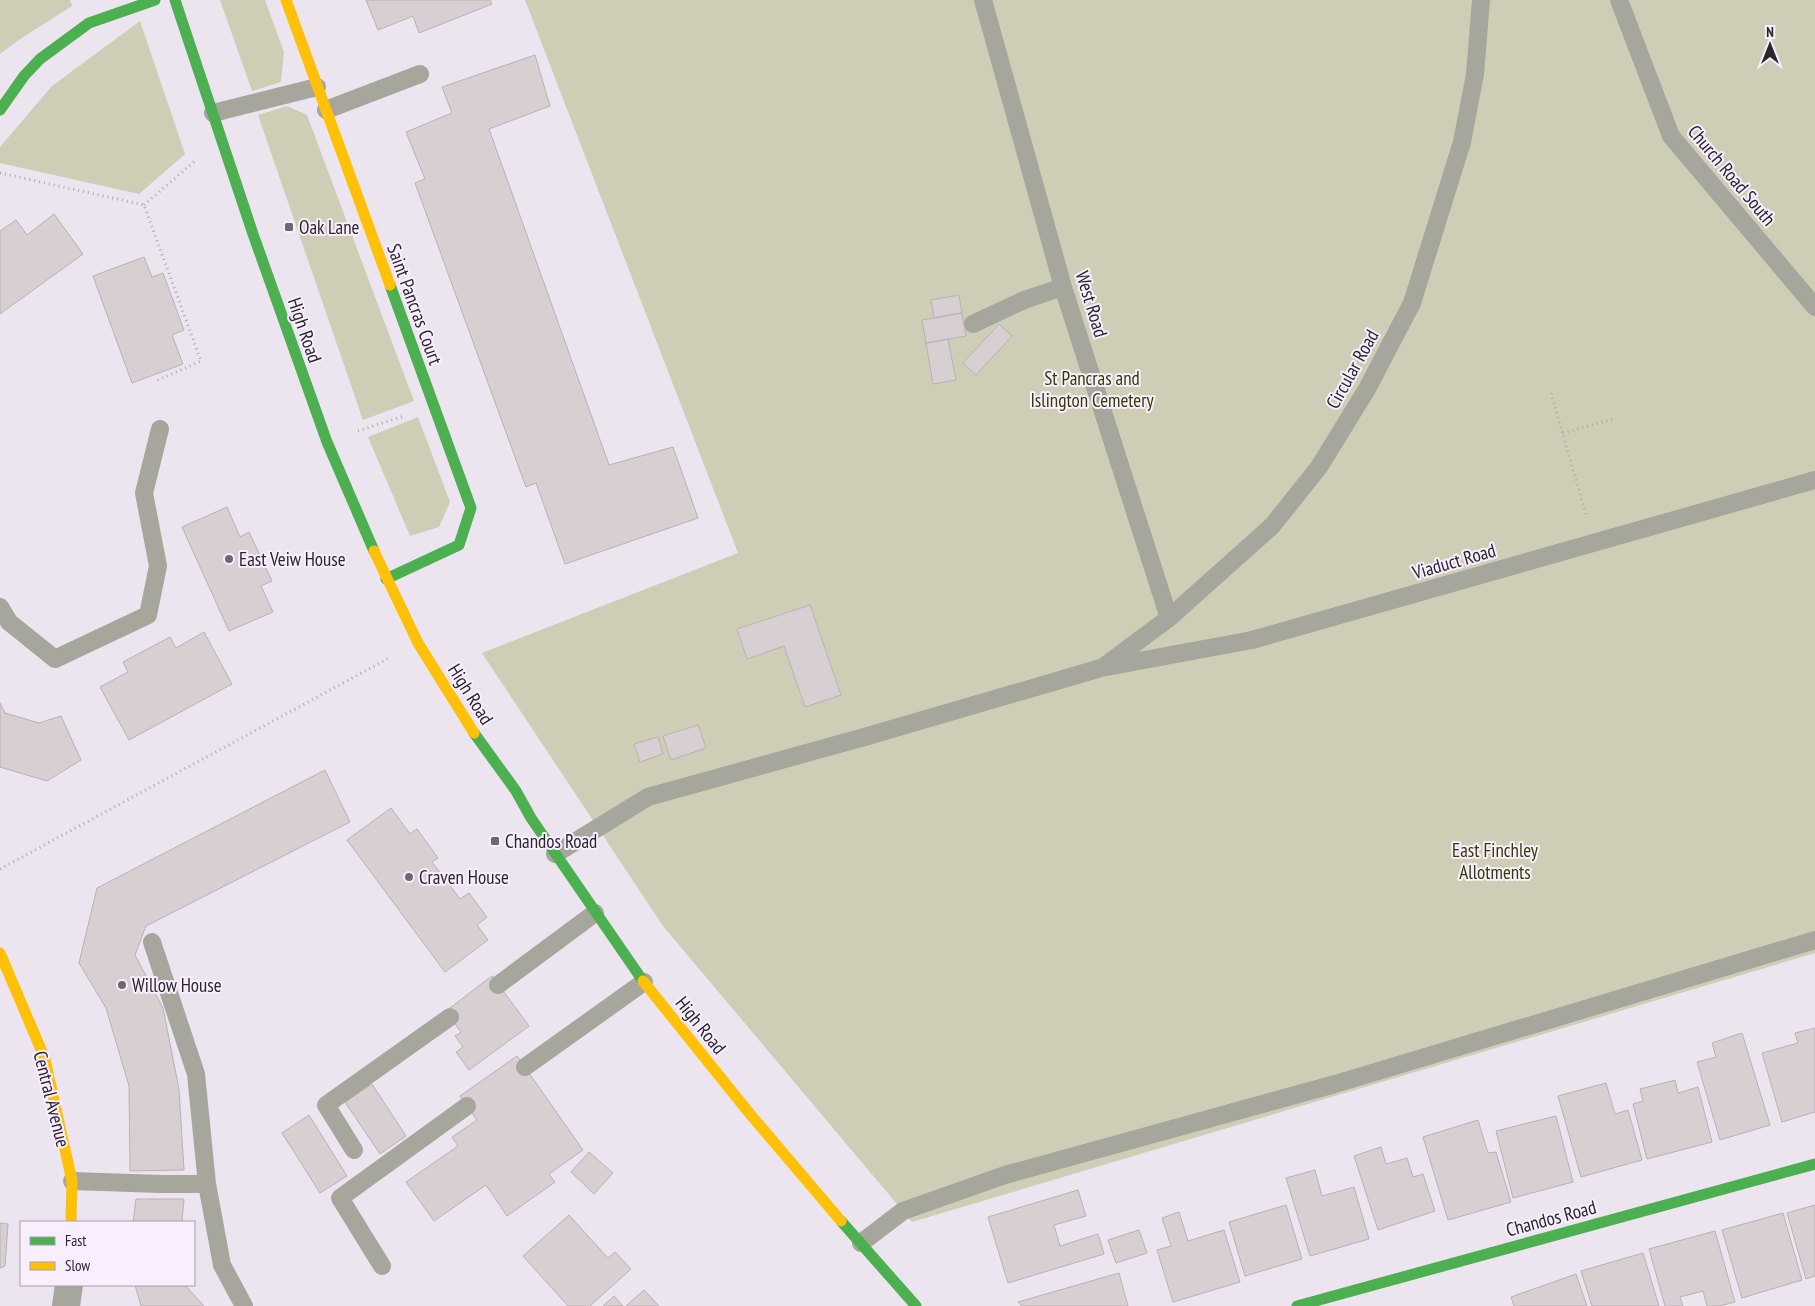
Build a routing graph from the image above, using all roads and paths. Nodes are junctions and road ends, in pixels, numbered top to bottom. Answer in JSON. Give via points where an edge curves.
{"nodes":[{"id":1,"x":155,"y":0,"type":"edge"},
{"id":2,"x":175,"y":0,"type":"edge"},
{"id":3,"x":286,"y":0,"type":"edge"},
{"id":4,"x":983,"y":0,"type":"edge"},
{"id":5,"x":1481,"y":0,"type":"edge"},
{"id":6,"x":1619,"y":0,"type":"edge"},
{"id":7,"x":420,"y":74,"type":"dead end"},
{"id":8,"x":317,"y":86,"type":"junction"},
{"id":9,"x":0,"y":110,"type":"edge"},
{"id":10,"x":326,"y":110,"type":"junction"},
{"id":11,"x":213,"y":113,"type":"junction"},
{"id":12,"x":221,"y":138,"type":"junction"},
{"id":13,"x":0,"y":173,"type":"edge"},
{"id":14,"x":144,"y":206,"type":"junction"},
{"id":15,"x":1064,"y":287,"type":"junction"},
{"id":16,"x":1815,"y":307,"type":"edge"},
{"id":17,"x":974,"y":324,"type":"dead end"},
{"id":18,"x":156,"y":381,"type":"dead end"},
{"id":19,"x":1550,"y":393,"type":"dead end"},
{"id":20,"x":433,"y":406,"type":"junction"},
{"id":21,"x":1613,"y":419,"type":"dead end"},
{"id":22,"x":160,"y":429,"type":"dead end"},
{"id":23,"x":1563,"y":433,"type":"junction"},
{"id":24,"x":327,"y":442,"type":"junction"},
{"id":25,"x":1815,"y":480,"type":"edge"},
{"id":26,"x":1594,"y":543,"type":"junction"},
{"id":27,"x":386,"y":579,"type":"junction"},
{"id":28,"x":0,"y":607,"type":"edge"},
{"id":29,"x":1169,"y":618,"type":"junction"},
{"id":30,"x":418,"y":643,"type":"junction"},
{"id":31,"x":1101,"y":668,"type":"junction"},
{"id":32,"x":555,"y":854,"type":"junction"},
{"id":33,"x":0,"y":869,"type":"edge"},
{"id":34,"x":595,"y":913,"type":"junction"},
{"id":35,"x":1815,"y":940,"type":"edge"},
{"id":36,"x":152,"y":942,"type":"dead end"},
{"id":37,"x":0,"y":953,"type":"edge"},
{"id":38,"x":644,"y":982,"type":"junction"},
{"id":39,"x":498,"y":984,"type":"dead end"},
{"id":40,"x":450,"y":1017,"type":"dead end"},
{"id":41,"x":524,"y":1067,"type":"dead end"},
{"id":42,"x":468,"y":1106,"type":"dead end"},
{"id":43,"x":354,"y":1150,"type":"dead end"},
{"id":44,"x":1815,"y":1164,"type":"edge"},
{"id":45,"x":72,"y":1181,"type":"junction"},
{"id":46,"x":207,"y":1184,"type":"junction"},
{"id":47,"x":71,"y":1221,"type":"edge"},
{"id":48,"x":861,"y":1243,"type":"junction"},
{"id":49,"x":382,"y":1266,"type":"dead end"},
{"id":50,"x":69,"y":1286,"type":"edge"},
{"id":51,"x":66,"y":1306,"type":"edge"},
{"id":52,"x":244,"y":1306,"type":"edge"},
{"id":53,"x":916,"y":1306,"type":"edge"},
{"id":54,"x":1297,"y":1306,"type":"edge"}],
"edges":[{"from":1,"to":9,"type":"street","via":[[89,23],[40,59]]},
{"from":2,"to":11,"type":"street","name":"High Road"},
{"from":3,"to":8,"type":"street","name":"Saint Pancras Court"},
{"from":4,"to":15,"type":"lane","name":"West Road"},
{"from":5,"to":29,"type":"lane","name":"Circular Road","via":[[1475,74],[1462,142],[1412,303],[1367,389],[1313,474],[1272,526]]},
{"from":6,"to":16,"type":"lane","name":"Church Road South","via":[[1671,136]]},
{"from":7,"to":10,"type":"lane"},
{"from":8,"to":10,"type":"street","name":"Saint Pancras Court"},
{"from":8,"to":11,"type":"lane"},
{"from":10,"to":20,"type":"street","name":"Saint Pancras Court"},
{"from":11,"to":12,"type":"street","name":"High Road"},
{"from":12,"to":14,"type":"path"},
{"from":12,"to":24,"type":"street","name":"High Road"},
{"from":13,"to":14,"type":"path"},
{"from":14,"to":18,"type":"path","via":[[201,361]]},
{"from":15,"to":17,"type":"lane","via":[[1024,300]]},
{"from":15,"to":29,"type":"lane","name":"West Road"},
{"from":19,"to":23,"type":"path"},
{"from":20,"to":24,"type":"path"},
{"from":20,"to":27,"type":"street","name":"Saint Pancras Court","via":[[471,508],[459,545]]},
{"from":21,"to":23,"type":"path"},
{"from":22,"to":28,"type":"lane","via":[[144,493],[158,566],[148,615],[55,659],[8,622]]},
{"from":23,"to":26,"type":"path"},
{"from":24,"to":27,"type":"street","name":"High Road"},
{"from":25,"to":26,"type":"lane","name":"Viaduct Road"},
{"from":26,"to":31,"type":"lane","name":"Viaduct Road","via":[[1252,640]]},
{"from":27,"to":30,"type":"street","name":"High Road"},
{"from":29,"to":31,"type":"lane","name":"Circular Road"},
{"from":30,"to":32,"type":"street","name":"High Road"},
{"from":30,"to":33,"type":"path"},
{"from":31,"to":32,"type":"lane","via":[[648,797]]},
{"from":32,"to":34,"type":"street","name":"High Road"},
{"from":34,"to":38,"type":"street","name":"High Road"},
{"from":34,"to":39,"type":"lane"},
{"from":35,"to":48,"type":"lane","via":[[1335,1084],[1005,1175],[904,1211]]},
{"from":36,"to":46,"type":"lane","via":[[196,1074]]},
{"from":37,"to":45,"type":"street","name":"Central Avenue","via":[[45,1060]]},
{"from":38,"to":41,"type":"lane"},
{"from":38,"to":48,"type":"street","name":"High Road","via":[[750,1114]]},
{"from":40,"to":43,"type":"lane","via":[[326,1105]]},
{"from":42,"to":49,"type":"lane","via":[[340,1198]]},
{"from":44,"to":54,"type":"street","name":"Chandos Road"},
{"from":45,"to":46,"type":"lane"},
{"from":45,"to":47,"type":"street","name":"Central Avenue"},
{"from":46,"to":52,"type":"lane","via":[[222,1265]]},
{"from":48,"to":53,"type":"street","name":"High Road"},
{"from":50,"to":51,"type":"street"}]}
